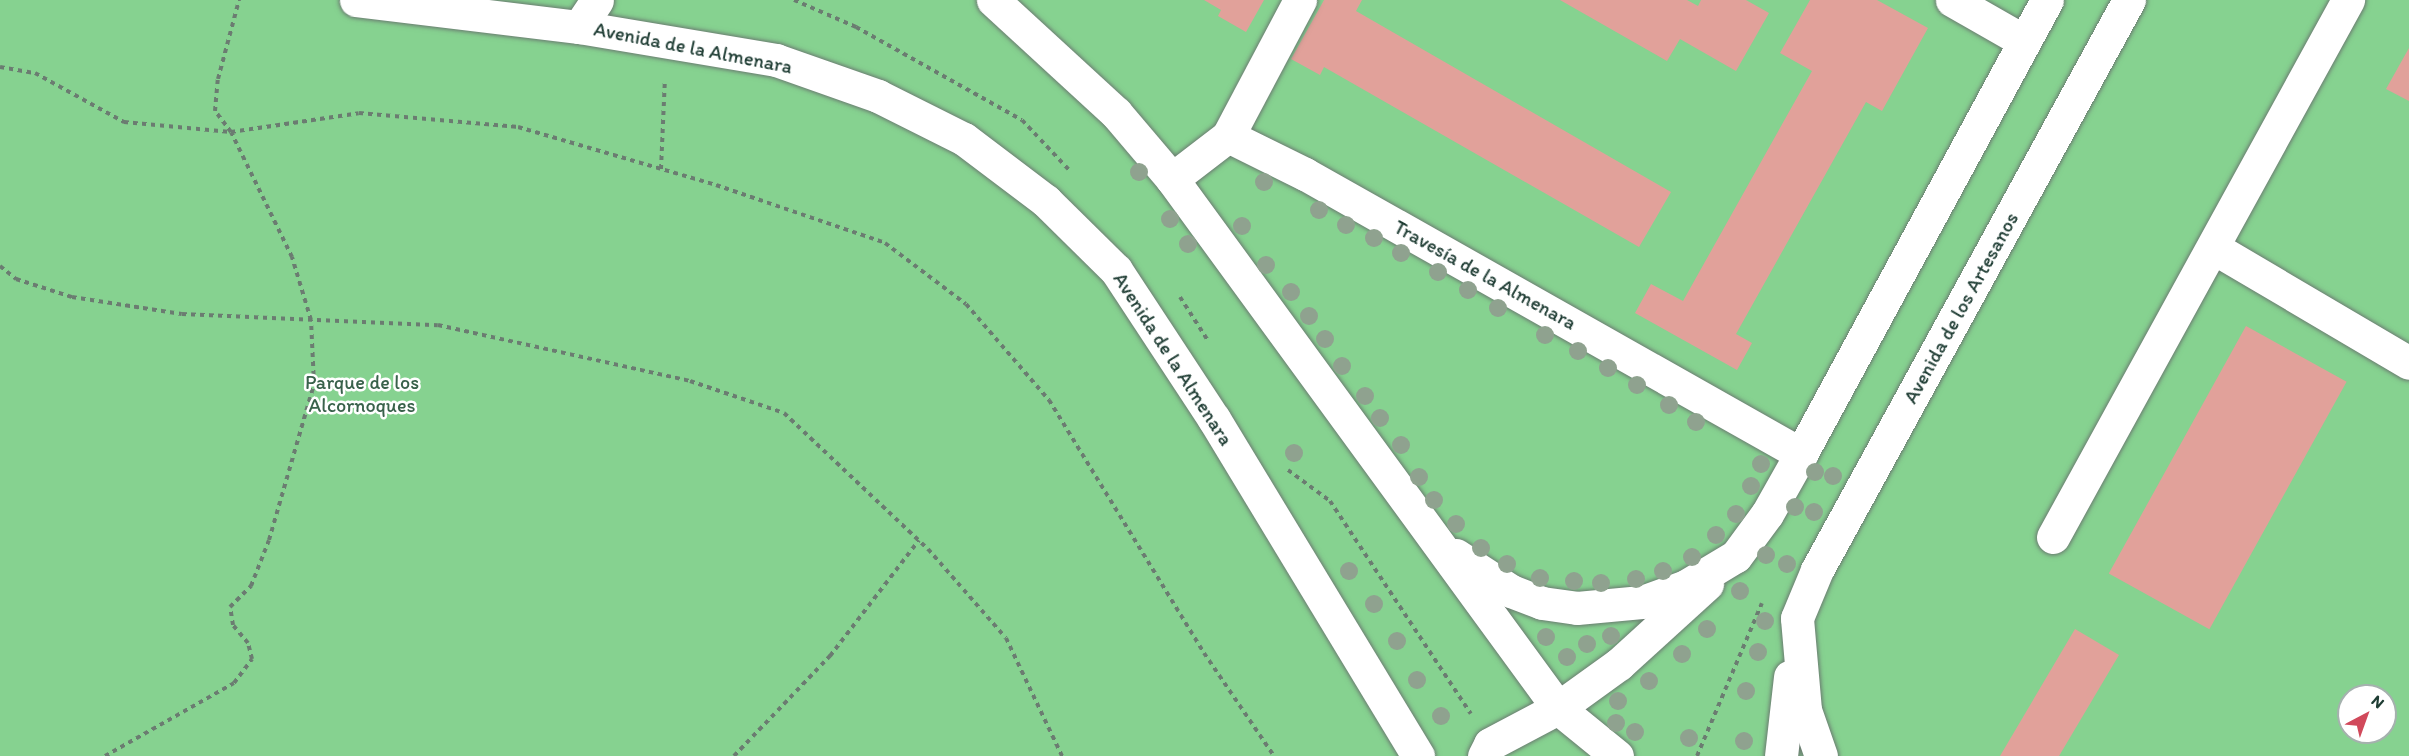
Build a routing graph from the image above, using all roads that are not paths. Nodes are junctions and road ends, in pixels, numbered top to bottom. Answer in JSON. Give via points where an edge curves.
{"nodes":[{"id":1,"x":356,"y":0,"type":"edge"},
{"id":2,"x":597,"y":0,"type":"edge"},
{"id":3,"x":993,"y":0,"type":"edge"},
{"id":4,"x":1300,"y":0,"type":"edge"},
{"id":5,"x":1952,"y":0,"type":"edge"},
{"id":6,"x":2047,"y":0,"type":"edge"},
{"id":7,"x":2129,"y":0,"type":"edge"},
{"id":8,"x":2348,"y":0,"type":"edge"},
{"id":9,"x":417,"y":3,"type":"edge"},
{"id":10,"x":579,"y":27,"type":"junction"},
{"id":11,"x":2024,"y":41,"type":"junction"},
{"id":12,"x":1228,"y":136,"type":"junction"},
{"id":13,"x":1172,"y":178,"type":"junction"},
{"id":14,"x":2214,"y":248,"type":"junction"},
{"id":15,"x":2409,"y":363,"type":"edge"},
{"id":16,"x":1801,"y":454,"type":"junction"},
{"id":17,"x":1428,"y":534,"type":"junction"},
{"id":18,"x":2053,"y":537,"type":"dead end"},
{"id":19,"x":1736,"y":556,"type":"junction"},
{"id":20,"x":1797,"y":618,"type":"junction"},
{"id":21,"x":1558,"y":708,"type":"junction"},
{"id":22,"x":1418,"y":756,"type":"edge"},
{"id":23,"x":1484,"y":756,"type":"edge"},
{"id":24,"x":1617,"y":756,"type":"edge"},
{"id":25,"x":1781,"y":756,"type":"edge"},
{"id":26,"x":1821,"y":756,"type":"edge"}],
"edges":[{"from":1,"to":9,"type":"street","name":"Avenida de la Almenara"},
{"from":2,"to":10,"type":"street"},
{"from":3,"to":13,"type":"street","via":[[1046,44],[1116,113]]},
{"from":4,"to":12,"type":"street"},
{"from":5,"to":11,"type":"street"},
{"from":6,"to":11,"type":"street"},
{"from":7,"to":20,"type":"street","name":"Avenida de los Artesanos","via":[[1823,560]]},
{"from":8,"to":14,"type":"street"},
{"from":9,"to":10,"type":"street","name":"Avenida de la Almenara"},
{"from":10,"to":22,"type":"street","name":"Avenida de la Almenara","via":[[776,60],[878,96],[964,139],[1046,201],[1116,270],[1214,419]]},
{"from":11,"to":16,"type":"street"},
{"from":12,"to":13,"type":"street"},
{"from":12,"to":16,"type":"street","name":"Travesía de la Almenara","via":[[1305,174]]},
{"from":13,"to":17,"type":"street"},
{"from":14,"to":15,"type":"street"},
{"from":14,"to":18,"type":"street"},
{"from":16,"to":19,"type":"street","via":[[1767,514]]},
{"from":17,"to":19,"type":"street","via":[[1483,576],[1511,591],[1542,603],[1577,608],[1642,602],[1686,586]]},
{"from":17,"to":21,"type":"street"},
{"from":19,"to":21,"type":"street","via":[[1619,664]]},
{"from":20,"to":25,"type":"street","name":"Avenida de los Artesanos"},
{"from":20,"to":26,"type":"street","name":"Avenida de los Artesanos","via":[[1805,710]]},
{"from":21,"to":23,"type":"street","via":[[1490,744]]},
{"from":21,"to":24,"type":"street"}]}
